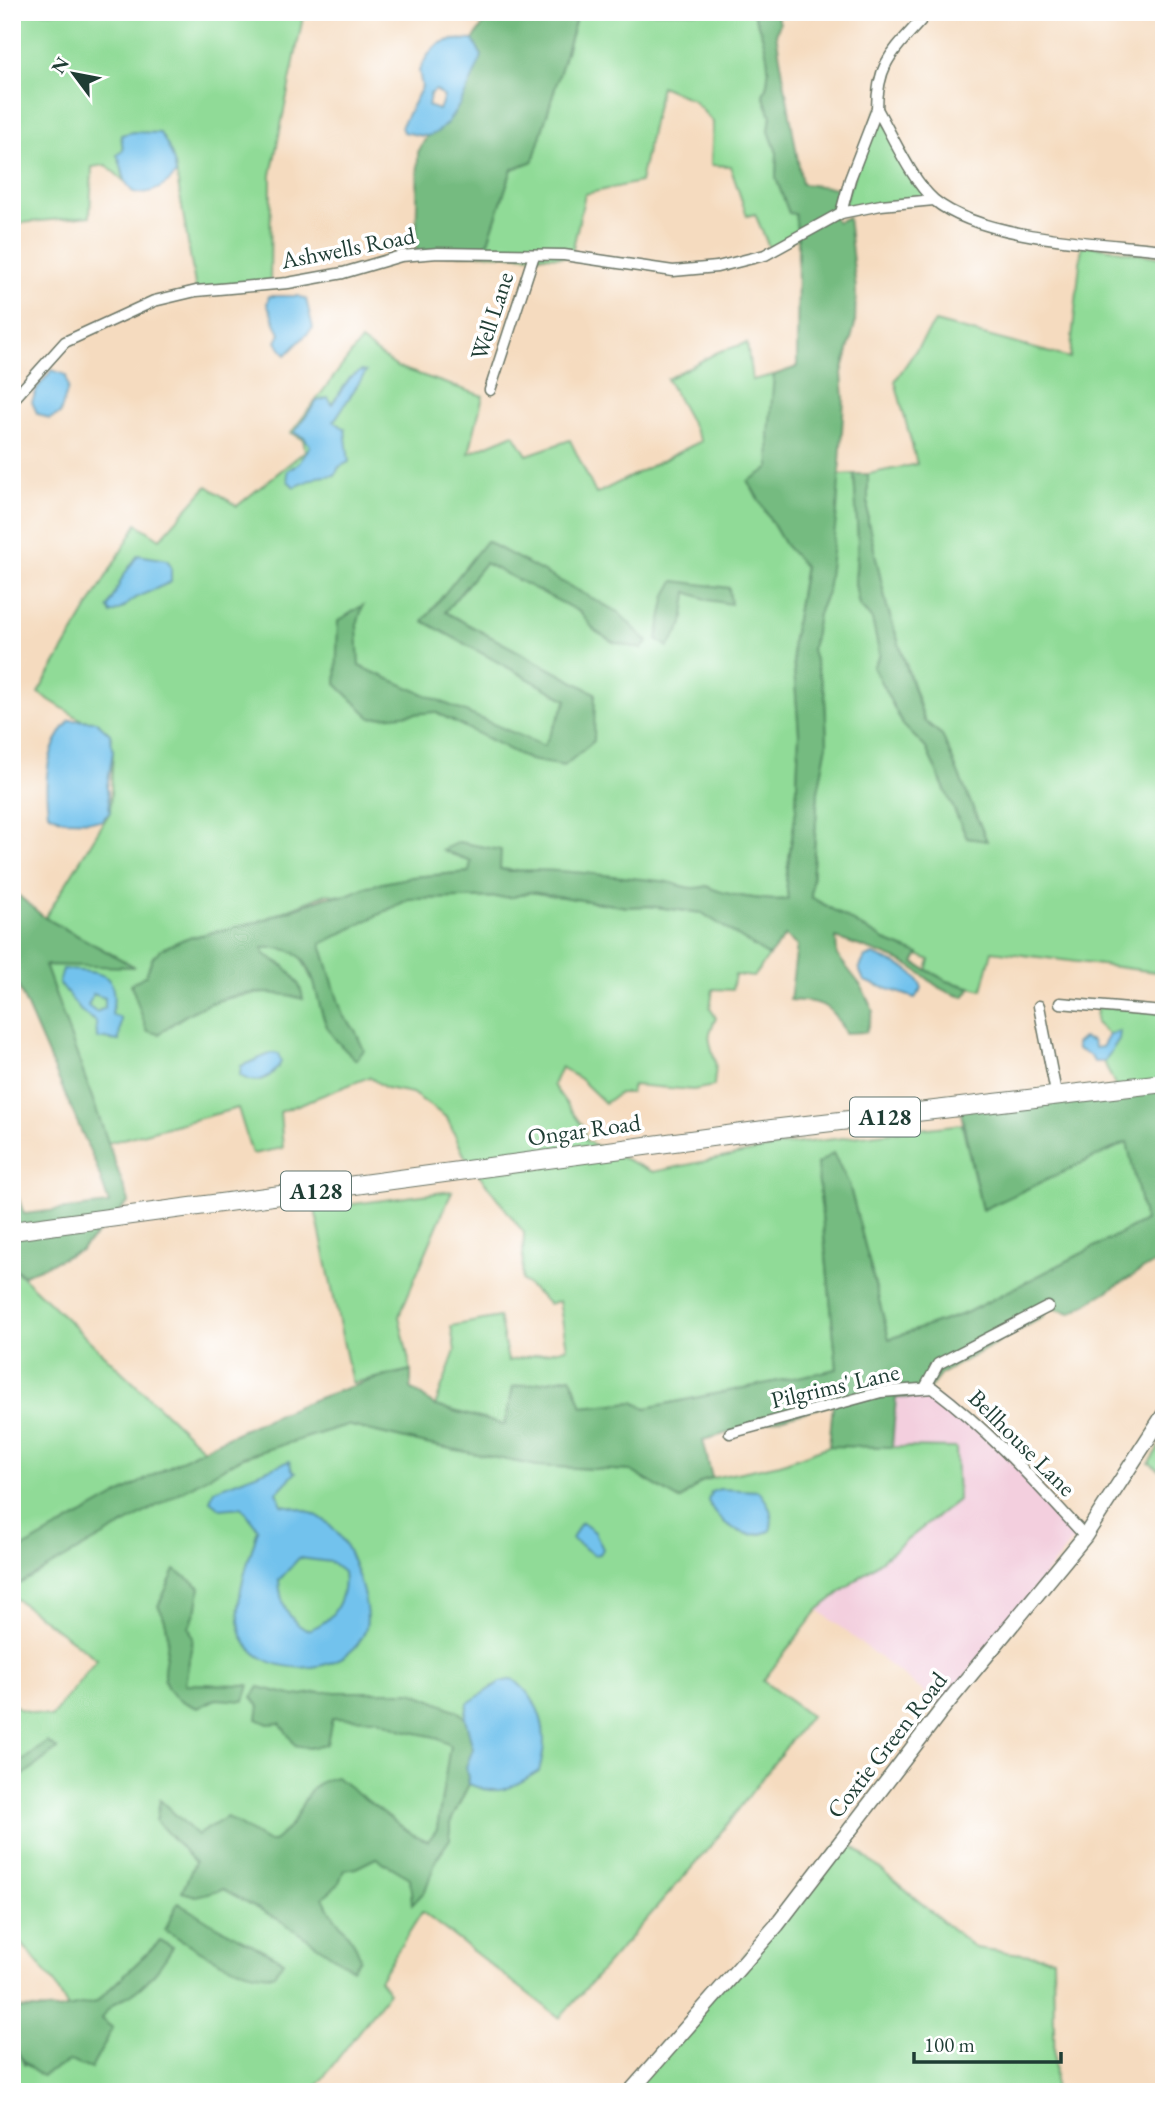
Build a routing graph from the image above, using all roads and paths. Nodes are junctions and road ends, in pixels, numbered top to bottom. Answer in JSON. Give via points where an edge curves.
{"nodes":[{"id":1,"x":929,"y":12,"type":"edge"},
{"id":2,"x":877,"y":109,"type":"junction"},
{"id":3,"x":934,"y":200,"type":"junction"},
{"id":4,"x":841,"y":213,"type":"junction"},
{"id":5,"x":1164,"y":250,"type":"edge"},
{"id":6,"x":534,"y":255,"type":"junction"},
{"id":7,"x":490,"y":390,"type":"dead end"},
{"id":8,"x":12,"y":401,"type":"edge"},
{"id":9,"x":1060,"y":1003,"type":"dead end"},
{"id":10,"x":1039,"y":1006,"type":"dead end"},
{"id":11,"x":1164,"y":1012,"type":"edge"},
{"id":12,"x":1164,"y":1083,"type":"edge"},
{"id":13,"x":1057,"y":1098,"type":"junction"},
{"id":14,"x":12,"y":1231,"type":"edge"},
{"id":15,"x":1048,"y":1307,"type":"dead end"},
{"id":16,"x":925,"y":1388,"type":"junction"},
{"id":17,"x":1164,"y":1414,"type":"edge"},
{"id":18,"x":730,"y":1433,"type":"dead end"},
{"id":19,"x":1085,"y":1536,"type":"junction"},
{"id":20,"x":630,"y":2092,"type":"edge"}],
"edges":[{"from":1,"to":2,"type":"street","via":[[884,63]]},
{"from":2,"to":3,"type":"street"},
{"from":2,"to":4,"type":"street"},
{"from":3,"to":4,"type":"street","name":"Ashwells Road"},
{"from":3,"to":5,"type":"street","via":[[957,214],[1024,234]]},
{"from":4,"to":6,"type":"street","name":"Ashwells Road","via":[[765,255],[717,267],[673,271]]},
{"from":6,"to":7,"type":"street","name":"Well Lane"},
{"from":6,"to":8,"type":"street","name":"Ashwells Road","via":[[401,256],[338,274],[196,290],[155,301],[65,342]]},
{"from":9,"to":11,"type":"street"},
{"from":10,"to":13,"type":"street"},
{"from":12,"to":13,"type":"main road","name":"Ongar Road","number":"A128"},
{"from":13,"to":14,"type":"main road","name":"Ongar Road","number":"A128","via":[[772,1129]]},
{"from":15,"to":16,"type":"street","name":"Pilgrims' Lane","via":[[938,1364]]},
{"from":16,"to":18,"type":"street","name":"Pilgrims' Lane","via":[[881,1392]]},
{"from":16,"to":19,"type":"street","name":"Bellhouse Lane","via":[[933,1388],[965,1413]]},
{"from":17,"to":19,"type":"street","name":"Coxtie Green Road"},
{"from":19,"to":20,"type":"street","name":"Coxtie Green Road","via":[[944,1707],[777,1924]]}]}
